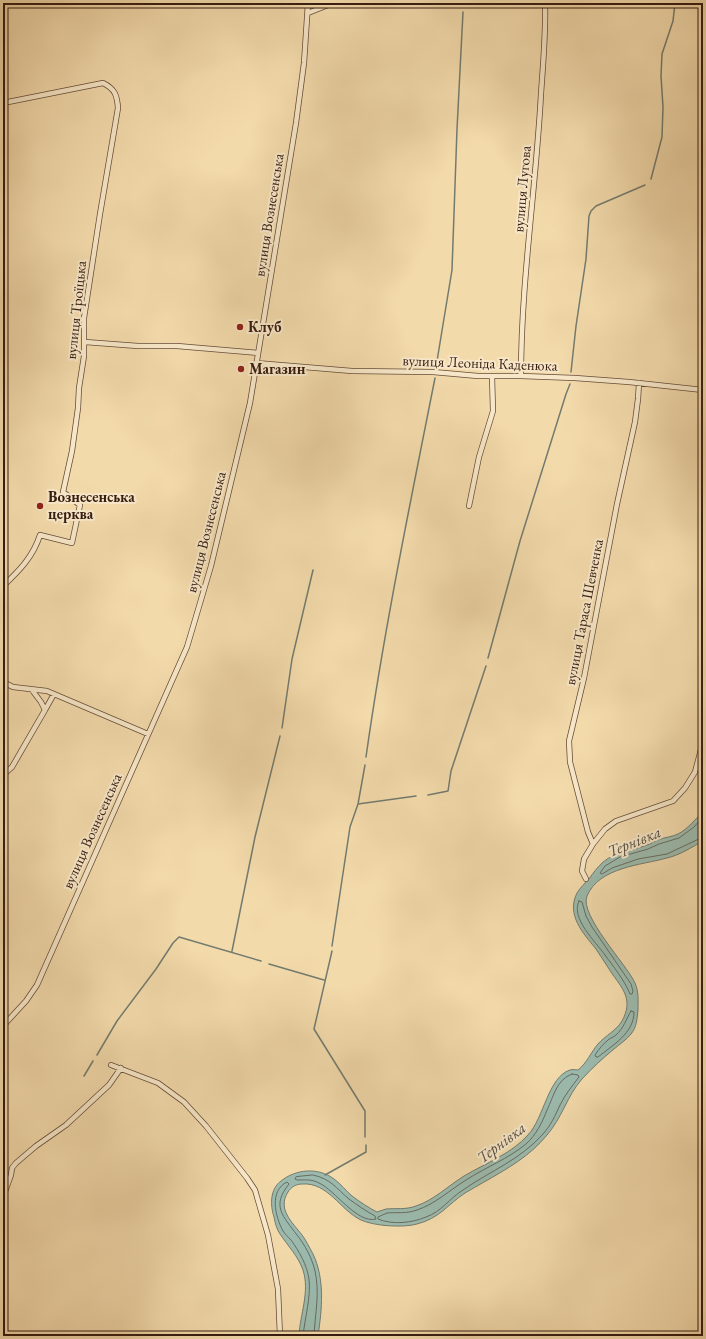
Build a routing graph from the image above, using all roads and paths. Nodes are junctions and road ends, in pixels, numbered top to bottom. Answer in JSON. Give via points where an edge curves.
{"nodes":[{"id":1,"x":308,"y":3,"type":"edge"},
{"id":2,"x":333,"y":3,"type":"edge"},
{"id":3,"x":545,"y":3,"type":"edge"},
{"id":4,"x":308,"y":13,"type":"junction"},
{"id":5,"x":3,"y":103,"type":"edge"},
{"id":6,"x":84,"y":342,"type":"junction"},
{"id":7,"x":258,"y":354,"type":"junction"},
{"id":8,"x":256,"y":363,"type":"junction"},
{"id":9,"x":492,"y":376,"type":"junction"},
{"id":10,"x":521,"y":376,"type":"junction"},
{"id":11,"x":638,"y":383,"type":"junction"},
{"id":12,"x":703,"y":390,"type":"edge"},
{"id":13,"x":469,"y":506,"type":"dead end"},
{"id":14,"x":3,"y":586,"type":"edge"},
{"id":15,"x":3,"y":682,"type":"edge"},
{"id":16,"x":32,"y":690,"type":"junction"},
{"id":17,"x":54,"y":694,"type":"junction"},
{"id":18,"x":45,"y":710,"type":"junction"},
{"id":19,"x":148,"y":734,"type":"junction"},
{"id":20,"x":703,"y":742,"type":"edge"},
{"id":21,"x":3,"y":775,"type":"edge"},
{"id":22,"x":593,"y":844,"type":"junction"},
{"id":23,"x":586,"y":879,"type":"dead end"},
{"id":24,"x":3,"y":1026,"type":"edge"},
{"id":25,"x":111,"y":1065,"type":"dead end"},
{"id":26,"x":121,"y":1068,"type":"junction"},
{"id":27,"x":3,"y":1197,"type":"edge"},
{"id":28,"x":280,"y":1336,"type":"edge"}],
"edges":[{"from":1,"to":4,"type":"street","name":"вулиця Вознесенська"},
{"from":2,"to":4,"type":"street"},
{"from":3,"to":10,"type":"street","name":"вулиця Лугова","via":[[541,104],[521,335]]},
{"from":4,"to":7,"type":"street","name":"вулиця Вознесенська","via":[[296,123]]},
{"from":5,"to":6,"type":"street","name":"вулиця Троїцька","via":[[104,83],[117,96],[118,108],[84,318]]},
{"from":6,"to":7,"type":"street","via":[[177,346]]},
{"from":6,"to":14,"type":"street","name":"вулиця Троїцька","via":[[72,451],[63,492],[80,505],[72,542],[40,535],[31,556]]},
{"from":7,"to":8,"type":"street","name":"вулиця Вознесенська"},
{"from":8,"to":9,"type":"street","name":"вулиця Леоніда Каденюка","via":[[352,371]]},
{"from":8,"to":19,"type":"street","name":"вулиця Вознесенська","via":[[248,410],[196,620],[187,647]]},
{"from":9,"to":10,"type":"street","name":"вулиця Леоніда Каденюка"},
{"from":9,"to":13,"type":"street","via":[[493,411],[479,457]]},
{"from":10,"to":11,"type":"street","name":"вулиця Леоніда Каденюка"},
{"from":11,"to":12,"type":"street","name":"вулиця Леоніда Каденюка"},
{"from":11,"to":22,"type":"street","name":"вулиця Тараса Шевченка","via":[[635,422],[569,741],[573,777]]},
{"from":15,"to":16,"type":"street"},
{"from":16,"to":17,"type":"street"},
{"from":16,"to":18,"type":"street"},
{"from":17,"to":18,"type":"street"},
{"from":17,"to":19,"type":"street"},
{"from":18,"to":21,"type":"street","via":[[12,767]]},
{"from":19,"to":24,"type":"street","name":"вулиця Вознесенська","via":[[37,985]]},
{"from":20,"to":22,"type":"street","via":[[695,772],[673,801],[616,821],[605,829]]},
{"from":22,"to":23,"type":"street","via":[[583,864],[582,871]]},
{"from":25,"to":26,"type":"street"},
{"from":26,"to":27,"type":"street","via":[[109,1085],[66,1125],[16,1163]]},
{"from":26,"to":28,"type":"street","via":[[158,1083],[184,1102],[247,1178],[254,1190],[268,1235],[279,1301]]}]}
